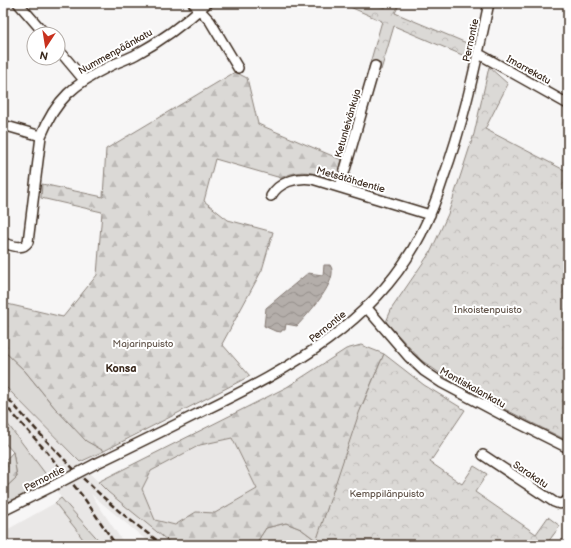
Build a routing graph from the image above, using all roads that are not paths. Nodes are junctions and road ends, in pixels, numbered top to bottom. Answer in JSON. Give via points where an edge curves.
{"nodes":[{"id":1,"x":18,"y":3,"type":"edge"},
{"id":2,"x":207,"y":3,"type":"edge"},
{"id":3,"x":489,"y":3,"type":"edge"},
{"id":4,"x":196,"y":6,"type":"edge"},
{"id":5,"x":38,"y":26,"type":"edge"},
{"id":6,"x":479,"y":54,"type":"junction"},
{"id":7,"x":66,"y":59,"type":"edge"},
{"id":8,"x":375,"y":66,"type":"dead end"},
{"id":9,"x":238,"y":68,"type":"dead end"},
{"id":10,"x":84,"y":80,"type":"junction"},
{"id":11,"x":568,"y":104,"type":"edge"},
{"id":12,"x":3,"y":125,"type":"edge"},
{"id":13,"x":40,"y":136,"type":"junction"},
{"id":14,"x":340,"y":187,"type":"junction"},
{"id":15,"x":271,"y":196,"type":"dead end"},
{"id":16,"x":430,"y":215,"type":"junction"},
{"id":17,"x":3,"y":243,"type":"edge"},
{"id":18,"x":366,"y":308,"type":"junction"},
{"id":19,"x":568,"y":448,"type":"edge"},
{"id":20,"x":483,"y":454,"type":"dead end"},
{"id":21,"x":568,"y":499,"type":"edge"},
{"id":22,"x":3,"y":510,"type":"edge"}],
"edges":[{"from":1,"to":5,"type":"street"},
{"from":2,"to":4,"type":"street","name":"Nummenpäänkatu"},
{"from":3,"to":6,"type":"street","name":"Pernontie"},
{"from":4,"to":9,"type":"street","via":[[218,32]]},
{"from":4,"to":10,"type":"street","name":"Nummenpäänkatu","via":[[176,29],[154,44]]},
{"from":6,"to":11,"type":"street","name":"Imarrekatu"},
{"from":6,"to":16,"type":"street","name":"Pernontie","via":[[465,112]]},
{"from":7,"to":10,"type":"street"},
{"from":8,"to":14,"type":"street","name":"Ketunleivänkuja"},
{"from":10,"to":13,"type":"street","name":"Nummenpäänkatu","via":[[56,106]]},
{"from":12,"to":13,"type":"street"},
{"from":13,"to":17,"type":"street","name":"Nummenpäänkatu","via":[[29,237],[26,245],[21,247]]},
{"from":14,"to":15,"type":"street","name":"Metsätähdentie","via":[[303,178],[284,183],[274,190]]},
{"from":14,"to":16,"type":"street","name":"Metsätähdentie"},
{"from":16,"to":18,"type":"street","name":"Pernontie","via":[[406,259]]},
{"from":18,"to":19,"type":"street","name":"Montiskalankatu","via":[[424,371],[442,383]]},
{"from":18,"to":22,"type":"street","name":"Pernontie","bridge":true,"via":[[316,350],[259,384]]},
{"from":20,"to":21,"type":"street","name":"Sarakatu","via":[[554,502],[562,504]]}]}
